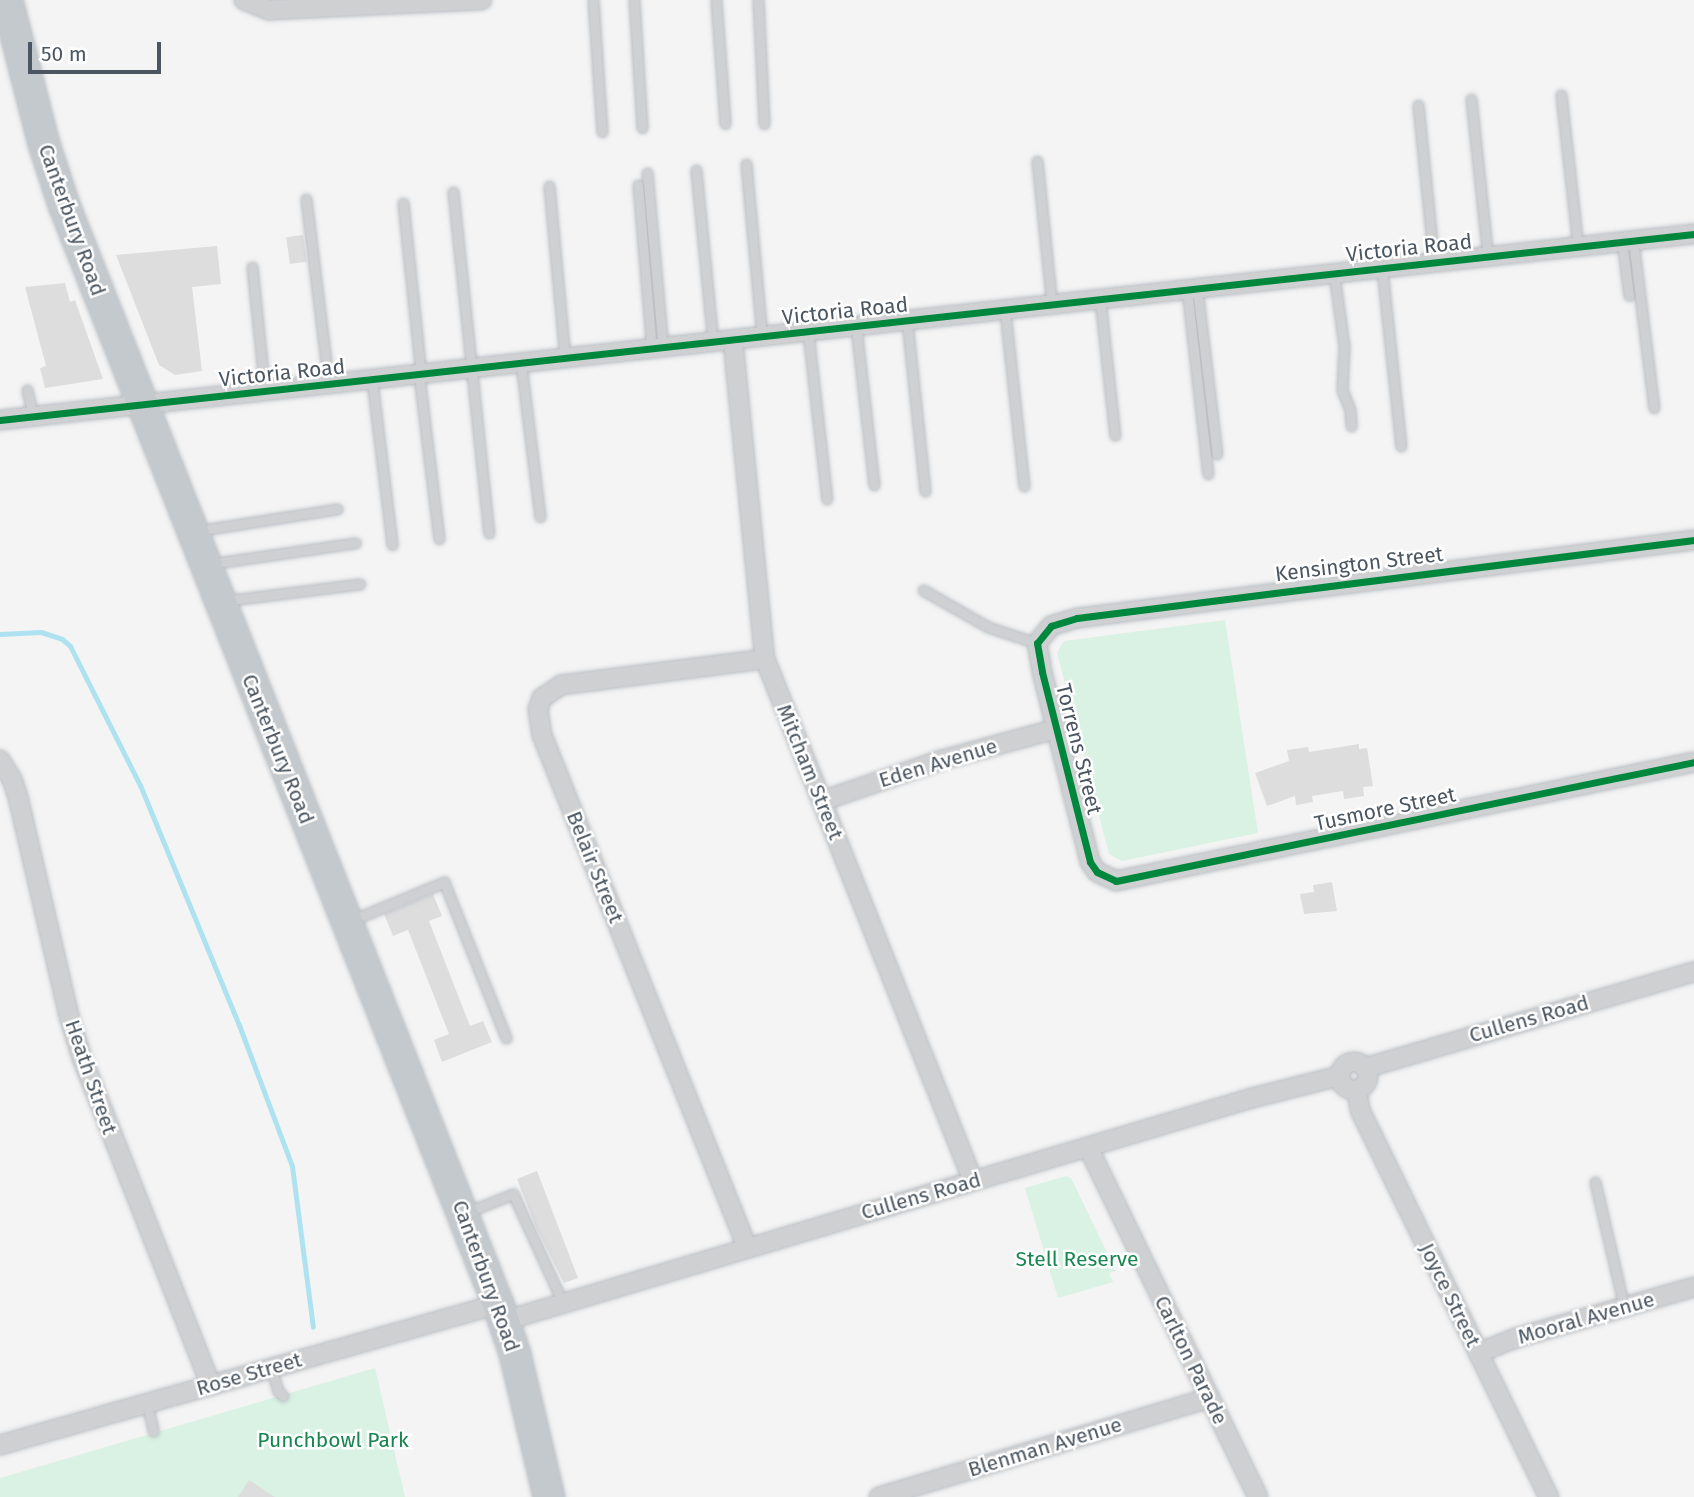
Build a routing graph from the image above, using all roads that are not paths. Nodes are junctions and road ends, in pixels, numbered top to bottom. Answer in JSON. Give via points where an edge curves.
{"nodes":[{"id":1,"x":7,"y":0,"type":"edge"},
{"id":2,"x":244,"y":0,"type":"edge"},
{"id":3,"x":482,"y":0,"type":"edge"},
{"id":4,"x":593,"y":0,"type":"edge"},
{"id":5,"x":634,"y":0,"type":"edge"},
{"id":6,"x":716,"y":0,"type":"edge"},
{"id":7,"x":758,"y":0,"type":"edge"},
{"id":8,"x":1561,"y":95,"type":"dead end"},
{"id":9,"x":1471,"y":99,"type":"dead end"},
{"id":10,"x":1418,"y":105,"type":"dead end"},
{"id":11,"x":725,"y":124,"type":"dead end"},
{"id":12,"x":764,"y":124,"type":"dead end"},
{"id":13,"x":642,"y":128,"type":"dead end"},
{"id":14,"x":602,"y":132,"type":"dead end"},
{"id":15,"x":1037,"y":160,"type":"dead end"},
{"id":16,"x":746,"y":163,"type":"dead end"},
{"id":17,"x":696,"y":170,"type":"dead end"},
{"id":18,"x":647,"y":173,"type":"dead end"},
{"id":19,"x":638,"y":184,"type":"dead end"},
{"id":20,"x":549,"y":186,"type":"dead end"},
{"id":21,"x":453,"y":192,"type":"dead end"},
{"id":22,"x":306,"y":198,"type":"dead end"},
{"id":23,"x":403,"y":202,"type":"dead end"},
{"id":24,"x":1694,"y":234,"type":"edge"},
{"id":25,"x":1628,"y":241,"type":"junction"},
{"id":26,"x":1577,"y":247,"type":"junction"},
{"id":27,"x":1488,"y":257,"type":"junction"},
{"id":28,"x":1434,"y":263,"type":"junction"},
{"id":29,"x":252,"y":267,"type":"dead end"},
{"id":30,"x":1382,"y":269,"type":"junction"},
{"id":31,"x":1334,"y":274,"type":"junction"},
{"id":32,"x":1192,"y":290,"type":"junction"},
{"id":33,"x":1629,"y":296,"type":"dead end"},
{"id":34,"x":1100,"y":300,"type":"junction"},
{"id":35,"x":1052,"y":306,"type":"junction"},
{"id":36,"x":1005,"y":311,"type":"junction"},
{"id":37,"x":906,"y":321,"type":"junction"},
{"id":38,"x":856,"y":327,"type":"junction"},
{"id":39,"x":808,"y":333,"type":"junction"},
{"id":40,"x":762,"y":338,"type":"junction"},
{"id":41,"x":733,"y":341,"type":"junction"},
{"id":42,"x":713,"y":343,"type":"junction"},
{"id":43,"x":658,"y":349,"type":"junction"},
{"id":44,"x":565,"y":360,"type":"junction"},
{"id":45,"x":522,"y":364,"type":"junction"},
{"id":46,"x":470,"y":370,"type":"junction"},
{"id":47,"x":420,"y":375,"type":"junction"},
{"id":48,"x":372,"y":381,"type":"junction"},
{"id":49,"x":329,"y":386,"type":"junction"},
{"id":50,"x":27,"y":390,"type":"dead end"},
{"id":51,"x":265,"y":393,"type":"junction"},
{"id":52,"x":143,"y":406,"type":"junction"},
{"id":53,"x":1654,"y":408,"type":"dead end"},
{"id":54,"x":33,"y":416,"type":"junction"},
{"id":55,"x":0,"y":420,"type":"edge"},
{"id":56,"x":1351,"y":426,"type":"dead end"},
{"id":57,"x":1115,"y":435,"type":"dead end"},
{"id":58,"x":1401,"y":446,"type":"dead end"},
{"id":59,"x":1217,"y":454,"type":"dead end"},
{"id":60,"x":1208,"y":474,"type":"dead end"},
{"id":61,"x":874,"y":485,"type":"dead end"},
{"id":62,"x":1024,"y":486,"type":"dead end"},
{"id":63,"x":925,"y":491,"type":"dead end"},
{"id":64,"x":827,"y":499,"type":"dead end"},
{"id":65,"x":337,"y":509,"type":"dead end"},
{"id":66,"x":540,"y":517,"type":"dead end"},
{"id":67,"x":191,"y":532,"type":"junction"},
{"id":68,"x":489,"y":533,"type":"dead end"},
{"id":69,"x":439,"y":539,"type":"dead end"},
{"id":70,"x":1694,"y":540,"type":"edge"},
{"id":71,"x":355,"y":543,"type":"dead end"},
{"id":72,"x":392,"y":545,"type":"dead end"},
{"id":73,"x":204,"y":565,"type":"junction"},
{"id":74,"x":360,"y":584,"type":"dead end"},
{"id":75,"x":923,"y":590,"type":"dead end"},
{"id":76,"x":218,"y":601,"type":"junction"},
{"id":77,"x":1037,"y":643,"type":"junction"},
{"id":78,"x":765,"y":659,"type":"junction"},
{"id":79,"x":1056,"y":729,"type":"junction"},
{"id":80,"x":0,"y":760,"type":"edge"},
{"id":81,"x":1694,"y":762,"type":"edge"},
{"id":82,"x":822,"y":801,"type":"junction"},
{"id":83,"x":1090,"y":862,"type":"joint"},
{"id":84,"x":348,"y":922,"type":"junction"},
{"id":85,"x":1694,"y":972,"type":"edge"},
{"id":86,"x":506,"y":1038,"type":"dead end"},
{"id":87,"x":1365,"y":1068,"type":"junction"},
{"id":88,"x":1339,"y":1076,"type":"junction"},
{"id":89,"x":1357,"y":1091,"type":"junction"},
{"id":90,"x":1088,"y":1147,"type":"junction"},
{"id":91,"x":973,"y":1181,"type":"junction"},
{"id":92,"x":1595,"y":1182,"type":"dead end"},
{"id":93,"x":463,"y":1213,"type":"junction"},
{"id":94,"x":747,"y":1247,"type":"junction"},
{"id":95,"x":1694,"y":1287,"type":"edge"},
{"id":96,"x":564,"y":1303,"type":"junction"},
{"id":97,"x":1624,"y":1307,"type":"junction"},
{"id":98,"x":501,"y":1312,"type":"junction"},
{"id":99,"x":1478,"y":1353,"type":"junction"},
{"id":100,"x":271,"y":1368,"type":"junction"},
{"id":101,"x":211,"y":1386,"type":"junction"},
{"id":102,"x":283,"y":1396,"type":"dead end"},
{"id":103,"x":1210,"y":1398,"type":"junction"},
{"id":104,"x":147,"y":1404,"type":"junction"},
{"id":105,"x":153,"y":1431,"type":"dead end"},
{"id":106,"x":0,"y":1445,"type":"edge"},
{"id":107,"x":549,"y":1497,"type":"edge"},
{"id":108,"x":879,"y":1497,"type":"edge"},
{"id":109,"x":1258,"y":1497,"type":"edge"},
{"id":110,"x":1549,"y":1497,"type":"edge"}],
"edges":[{"from":1,"to":52,"type":"highway","name":"Canterbury Road","via":[[64,205]]},
{"from":2,"to":3,"type":"street","via":[[269,10]]},
{"from":4,"to":14,"type":"lane"},
{"from":5,"to":13,"type":"lane"},
{"from":6,"to":11,"type":"lane"},
{"from":7,"to":12,"type":"lane"},
{"from":8,"to":26,"type":"lane"},
{"from":9,"to":27,"type":"lane"},
{"from":10,"to":28,"type":"lane"},
{"from":15,"to":35,"type":"lane"},
{"from":16,"to":40,"type":"lane"},
{"from":17,"to":42,"type":"lane"},
{"from":18,"to":43,"type":"lane"},
{"from":19,"to":43,"type":"lane"},
{"from":20,"to":44,"type":"lane"},
{"from":21,"to":46,"type":"lane"},
{"from":22,"to":49,"type":"lane"},
{"from":23,"to":47,"type":"lane"},
{"from":24,"to":25,"type":"street","name":"Victoria Road"},
{"from":25,"to":26,"type":"street","name":"Victoria Road"},
{"from":25,"to":33,"type":"lane"},
{"from":25,"to":53,"type":"lane"},
{"from":26,"to":27,"type":"street","name":"Victoria Road"},
{"from":27,"to":28,"type":"street","name":"Victoria Road"},
{"from":28,"to":30,"type":"street","name":"Victoria Road"},
{"from":29,"to":51,"type":"lane"},
{"from":30,"to":31,"type":"street","name":"Victoria Road"},
{"from":30,"to":58,"type":"lane"},
{"from":31,"to":32,"type":"street","name":"Victoria Road"},
{"from":31,"to":56,"type":"lane","via":[[1344,346],[1342,390]]},
{"from":32,"to":34,"type":"street","name":"Victoria Road"},
{"from":32,"to":59,"type":"lane"},
{"from":32,"to":60,"type":"lane"},
{"from":34,"to":35,"type":"street","name":"Victoria Road"},
{"from":34,"to":57,"type":"lane"},
{"from":35,"to":36,"type":"street","name":"Victoria Road"},
{"from":36,"to":37,"type":"street","name":"Victoria Road"},
{"from":36,"to":62,"type":"lane"},
{"from":37,"to":38,"type":"street","name":"Victoria Road"},
{"from":37,"to":63,"type":"lane"},
{"from":38,"to":39,"type":"street","name":"Victoria Road"},
{"from":38,"to":61,"type":"lane"},
{"from":39,"to":40,"type":"street","name":"Victoria Road"},
{"from":39,"to":64,"type":"lane"},
{"from":40,"to":41,"type":"street","name":"Victoria Road"},
{"from":41,"to":42,"type":"street","name":"Victoria Road"},
{"from":41,"to":78,"type":"street","name":"Mitcham Street"},
{"from":42,"to":43,"type":"street","name":"Victoria Road"},
{"from":43,"to":44,"type":"street","name":"Victoria Road"},
{"from":44,"to":45,"type":"street","name":"Victoria Road"},
{"from":45,"to":46,"type":"street","name":"Victoria Road"},
{"from":45,"to":66,"type":"lane"},
{"from":46,"to":47,"type":"street","name":"Victoria Road"},
{"from":46,"to":68,"type":"lane"},
{"from":47,"to":48,"type":"street","name":"Victoria Road"},
{"from":47,"to":69,"type":"lane"},
{"from":48,"to":49,"type":"street","name":"Victoria Road"},
{"from":48,"to":72,"type":"lane"},
{"from":49,"to":51,"type":"street","name":"Victoria Road"},
{"from":50,"to":54,"type":"lane"},
{"from":51,"to":52,"type":"street","name":"Victoria Road"},
{"from":52,"to":54,"type":"street","name":"Victoria Road"},
{"from":52,"to":67,"type":"highway","name":"Canterbury Road"},
{"from":54,"to":55,"type":"street","name":"Victoria Road"},
{"from":65,"to":67,"type":"lane"},
{"from":67,"to":73,"type":"highway","name":"Canterbury Road"},
{"from":70,"to":77,"type":"street","name":"Kensington Street","via":[[1077,618],[1051,626]]},
{"from":71,"to":73,"type":"lane"},
{"from":73,"to":76,"type":"highway","name":"Canterbury Road"},
{"from":74,"to":76,"type":"lane"},
{"from":75,"to":77,"type":"lane","via":[[988,627]]},
{"from":76,"to":84,"type":"highway","name":"Canterbury Road"},
{"from":77,"to":79,"type":"street","name":"Torrens Street"},
{"from":78,"to":82,"type":"street","name":"Mitcham Street"},
{"from":78,"to":94,"type":"street","name":"Belair Street","via":[[561,685],[542,698],[538,709],[542,735]]},
{"from":79,"to":82,"type":"street","name":"Eden Avenue","via":[[938,761]]},
{"from":79,"to":83,"type":"street","name":"Torrens Street"},
{"from":80,"to":101,"type":"street","name":"Heath Street","via":[[18,797],[82,1058]]},
{"from":81,"to":83,"type":"street","name":"Tusmore Street","via":[[1129,881],[1107,878]]},
{"from":82,"to":91,"type":"street","name":"Mitcham Street"},
{"from":84,"to":86,"type":"lane","via":[[444,883]]},
{"from":84,"to":93,"type":"highway","name":"Canterbury Road"},
{"from":85,"to":87,"type":"street","name":"Cullens Road"},
{"from":87,"to":88,"type":"street","via":[[1357,1062],[1347,1063]]},
{"from":87,"to":89,"type":"street","via":[[1368,1080]]},
{"from":88,"to":89,"type":"street","via":[[1344,1087]]},
{"from":88,"to":90,"type":"street","name":"Cullens Road"},
{"from":89,"to":99,"type":"street","name":"Joyce Street","via":[[1360,1110]]},
{"from":90,"to":91,"type":"street","name":"Cullens Road"},
{"from":90,"to":103,"type":"street","name":"Carlton Parade"},
{"from":91,"to":94,"type":"street","name":"Cullens Road"},
{"from":92,"to":97,"type":"lane"},
{"from":93,"to":96,"type":"lane","via":[[513,1194]]},
{"from":93,"to":98,"type":"highway","name":"Canterbury Road"},
{"from":94,"to":96,"type":"street","name":"Cullens Road"},
{"from":95,"to":97,"type":"street","name":"Mooral Avenue"},
{"from":96,"to":98,"type":"street","name":"Cullens Road"},
{"from":97,"to":99,"type":"street","name":"Mooral Avenue"},
{"from":98,"to":100,"type":"street","name":"Rose Street"},
{"from":98,"to":107,"type":"highway","name":"Canterbury Road"},
{"from":99,"to":110,"type":"street","name":"Joyce Street"},
{"from":100,"to":101,"type":"street","name":"Rose Street"},
{"from":100,"to":102,"type":"lane"},
{"from":101,"to":104,"type":"street","name":"Rose Street"},
{"from":103,"to":108,"type":"street","name":"Blenman Avenue"},
{"from":103,"to":109,"type":"street","name":"Carlton Parade"},
{"from":104,"to":105,"type":"lane"},
{"from":104,"to":106,"type":"street","name":"Rose Street"}]}
